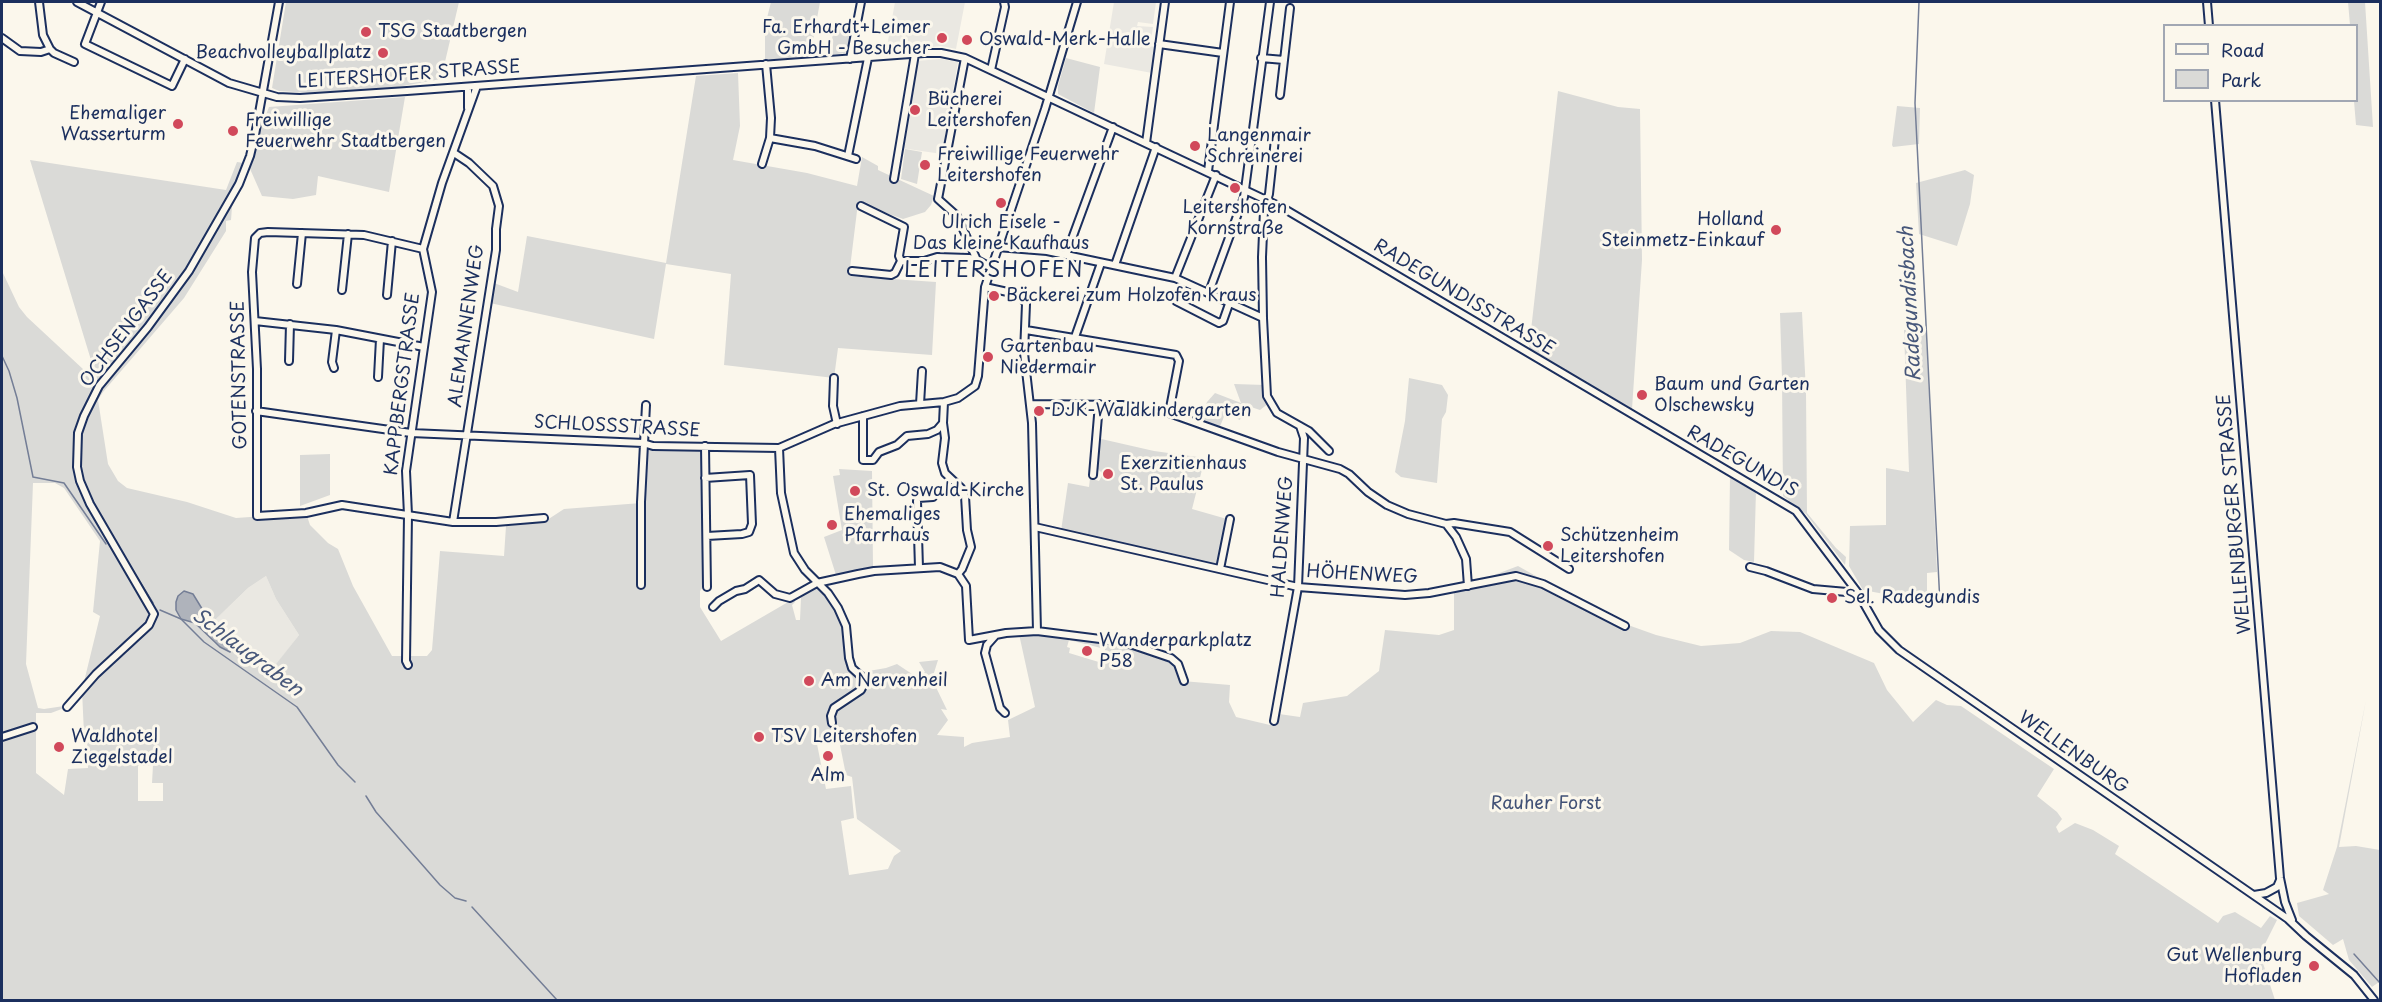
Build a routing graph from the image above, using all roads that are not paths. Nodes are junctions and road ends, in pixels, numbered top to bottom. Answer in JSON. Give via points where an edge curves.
{"nodes":[{"id":1,"x":39,"y":2,"type":"edge"},
{"id":2,"x":77,"y":2,"type":"edge"},
{"id":3,"x":101,"y":2,"type":"edge"},
{"id":4,"x":279,"y":2,"type":"edge"},
{"id":5,"x":861,"y":2,"type":"edge"},
{"id":6,"x":1004,"y":2,"type":"edge"},
{"id":7,"x":1077,"y":2,"type":"edge"},
{"id":8,"x":1165,"y":2,"type":"edge"},
{"id":9,"x":1230,"y":2,"type":"edge"},
{"id":10,"x":1270,"y":2,"type":"edge"},
{"id":11,"x":2207,"y":2,"type":"edge"},
{"id":12,"x":1290,"y":8,"type":"dead end"},
{"id":13,"x":97,"y":13,"type":"junction"},
{"id":14,"x":2209,"y":24,"type":"edge"},
{"id":15,"x":2,"y":38,"type":"edge"},
{"id":16,"x":1159,"y":44,"type":"junction"},
{"id":17,"x":50,"y":49,"type":"junction"},
{"id":18,"x":1223,"y":52,"type":"junction"},
{"id":19,"x":915,"y":54,"type":"junction"},
{"id":20,"x":868,"y":58,"type":"junction"},
{"id":21,"x":965,"y":58,"type":"junction"},
{"id":22,"x":1261,"y":58,"type":"junction"},
{"id":23,"x":184,"y":59,"type":"junction"},
{"id":24,"x":850,"y":59,"type":"junction"},
{"id":25,"x":1284,"y":60,"type":"junction"},
{"id":26,"x":74,"y":62,"type":"dead end"},
{"id":27,"x":766,"y":64,"type":"junction"},
{"id":28,"x":991,"y":70,"type":"junction"},
{"id":29,"x":477,"y":86,"type":"junction"},
{"id":30,"x":468,"y":87,"type":"junction"},
{"id":31,"x":261,"y":94,"type":"junction"},
{"id":32,"x":1280,"y":95,"type":"dead end"},
{"id":33,"x":1049,"y":97,"type":"junction"},
{"id":34,"x":2215,"y":102,"type":"edge"},
{"id":35,"x":468,"y":115,"type":"junction"},
{"id":36,"x":1113,"y":127,"type":"junction"},
{"id":37,"x":770,"y":138,"type":"junction"},
{"id":38,"x":1275,"y":139,"type":"dead end"},
{"id":39,"x":1146,"y":142,"type":"junction"},
{"id":40,"x":1156,"y":147,"type":"junction"},
{"id":41,"x":454,"y":153,"type":"junction"},
{"id":42,"x":848,"y":156,"type":"junction"},
{"id":43,"x":856,"y":159,"type":"dead end"},
{"id":44,"x":762,"y":164,"type":"dead end"},
{"id":45,"x":1208,"y":171,"type":"junction"},
{"id":46,"x":1216,"y":175,"type":"junction"},
{"id":47,"x":894,"y":179,"type":"dead end"},
{"id":48,"x":1244,"y":189,"type":"junction"},
{"id":49,"x":1267,"y":200,"type":"junction"},
{"id":50,"x":861,"y":206,"type":"dead end"},
{"id":51,"x":302,"y":233,"type":"junction"},
{"id":52,"x":348,"y":234,"type":"junction"},
{"id":53,"x":392,"y":241,"type":"junction"},
{"id":54,"x":997,"y":247,"type":"junction"},
{"id":55,"x":423,"y":249,"type":"junction"},
{"id":56,"x":1066,"y":255,"type":"junction"},
{"id":57,"x":977,"y":260,"type":"junction"},
{"id":58,"x":901,"y":261,"type":"junction"},
{"id":59,"x":1101,"y":263,"type":"junction"},
{"id":60,"x":1115,"y":265,"type":"junction"},
{"id":61,"x":990,"y":267,"type":"junction"},
{"id":62,"x":852,"y":271,"type":"dead end"},
{"id":63,"x":1175,"y":278,"type":"junction"},
{"id":64,"x":297,"y":284,"type":"dead end"},
{"id":65,"x":985,"y":287,"type":"junction"},
{"id":66,"x":342,"y":290,"type":"dead end"},
{"id":67,"x":1209,"y":292,"type":"junction"},
{"id":68,"x":387,"y":295,"type":"dead end"},
{"id":69,"x":1176,"y":301,"type":"dead end"},
{"id":70,"x":1229,"y":304,"type":"junction"},
{"id":71,"x":1263,"y":318,"type":"junction"},
{"id":72,"x":255,"y":321,"type":"junction"},
{"id":73,"x":290,"y":324,"type":"junction"},
{"id":74,"x":336,"y":330,"type":"junction"},
{"id":75,"x":1026,"y":330,"type":"junction"},
{"id":76,"x":1074,"y":337,"type":"junction"},
{"id":77,"x":380,"y":339,"type":"junction"},
{"id":78,"x":424,"y":347,"type":"junction"},
{"id":79,"x":289,"y":361,"type":"dead end"},
{"id":80,"x":334,"y":368,"type":"dead end"},
{"id":81,"x":922,"y":370,"type":"dead end"},
{"id":82,"x":378,"y":376,"type":"dead end"},
{"id":83,"x":834,"y":378,"type":"dead end"},
{"id":84,"x":944,"y":402,"type":"junction"},
{"id":85,"x":920,"y":404,"type":"junction"},
{"id":86,"x":1031,"y":404,"type":"junction"},
{"id":87,"x":1099,"y":404,"type":"junction"},
{"id":88,"x":646,"y":405,"type":"dead end"},
{"id":89,"x":256,"y":411,"type":"junction"},
{"id":90,"x":1168,"y":412,"type":"junction"},
{"id":91,"x":863,"y":416,"type":"junction"},
{"id":92,"x":943,"y":423,"type":"junction"},
{"id":93,"x":837,"y":424,"type":"junction"},
{"id":94,"x":1646,"y":424,"type":"joint"},
{"id":95,"x":1300,"y":426,"type":"junction"},
{"id":96,"x":411,"y":433,"type":"junction"},
{"id":97,"x":466,"y":435,"type":"junction"},
{"id":98,"x":643,"y":443,"type":"junction"},
{"id":99,"x":705,"y":447,"type":"junction"},
{"id":100,"x":778,"y":448,"type":"junction"},
{"id":101,"x":1329,"y":451,"type":"dead end"},
{"id":102,"x":1303,"y":459,"type":"junction"},
{"id":103,"x":1093,"y":475,"type":"dead end"},
{"id":104,"x":705,"y":477,"type":"junction"},
{"id":105,"x":933,"y":497,"type":"dead end"},
{"id":106,"x":408,"y":515,"type":"junction"},
{"id":107,"x":544,"y":518,"type":"dead end"},
{"id":108,"x":1230,"y":519,"type":"dead end"},
{"id":109,"x":453,"y":522,"type":"junction"},
{"id":110,"x":1446,"y":524,"type":"junction"},
{"id":111,"x":1035,"y":527,"type":"junction"},
{"id":112,"x":706,"y":536,"type":"junction"},
{"id":113,"x":1750,"y":567,"type":"dead end"},
{"id":114,"x":919,"y":568,"type":"junction"},
{"id":115,"x":1220,"y":569,"type":"junction"},
{"id":116,"x":1569,"y":569,"type":"dead end"},
{"id":117,"x":958,"y":574,"type":"junction"},
{"id":118,"x":640,"y":583,"type":"dead end"},
{"id":119,"x":817,"y":583,"type":"junction"},
{"id":120,"x":1468,"y":585,"type":"junction"},
{"id":121,"x":707,"y":586,"type":"dead end"},
{"id":122,"x":1298,"y":587,"type":"junction"},
{"id":123,"x":1858,"y":593,"type":"junction"},
{"id":124,"x":713,"y":607,"type":"dead end"},
{"id":125,"x":1625,"y":626,"type":"dead end"},
{"id":126,"x":1879,"y":630,"type":"joint"},
{"id":127,"x":1037,"y":631,"type":"junction"},
{"id":128,"x":995,"y":635,"type":"junction"},
{"id":129,"x":408,"y":664,"type":"dead end"},
{"id":130,"x":1184,"y":681,"type":"dead end"},
{"id":131,"x":67,"y":707,"type":"dead end"},
{"id":132,"x":1005,"y":713,"type":"dead end"},
{"id":133,"x":1274,"y":721,"type":"dead end"},
{"id":134,"x":832,"y":723,"type":"dead end"},
{"id":135,"x":33,"y":728,"type":"dead end"},
{"id":136,"x":2,"y":737,"type":"edge"},
{"id":137,"x":2280,"y":878,"type":"junction"},
{"id":138,"x":2254,"y":895,"type":"junction"},
{"id":139,"x":2294,"y":923,"type":"junction"},
{"id":140,"x":2374,"y":1000,"type":"edge"}],
"edges":[{"from":1,"to":17,"type":"street","via":[[43,35]]},
{"from":2,"to":13,"type":"street","name":"LEITERSHOFER STRASSE"},
{"from":3,"to":13,"type":"street"},
{"from":4,"to":31,"type":"street","name":"OCHSENGASSE"},
{"from":5,"to":24,"type":"street"},
{"from":6,"to":28,"type":"street"},
{"from":7,"to":33,"type":"street"},
{"from":8,"to":16,"type":"street"},
{"from":9,"to":18,"type":"street"},
{"from":10,"to":22,"type":"street"},
{"from":11,"to":14,"type":"street"},
{"from":12,"to":25,"type":"street"},
{"from":13,"to":23,"type":"street","name":"LEITERSHOFER STRASSE"},
{"from":13,"to":23,"type":"street","via":[[85,45],[172,86]]},
{"from":15,"to":17,"type":"street","via":[[20,51]]},
{"from":16,"to":18,"type":"street"},
{"from":16,"to":39,"type":"street"},
{"from":17,"to":26,"type":"street"},
{"from":18,"to":45,"type":"street"},
{"from":19,"to":20,"type":"street","name":"LEITERSHOFER STRASSE"},
{"from":19,"to":21,"type":"street","name":"RADEGUNDISSTRASSE","via":[[941,53]]},
{"from":19,"to":47,"type":"street"},
{"from":20,"to":24,"type":"street","name":"LEITERSHOFER STRASSE"},
{"from":20,"to":42,"type":"street"},
{"from":21,"to":28,"type":"street","name":"RADEGUNDISSTRASSE"},
{"from":21,"to":57,"type":"street","via":[[938,199],[957,216]]},
{"from":22,"to":25,"type":"street"},
{"from":22,"to":48,"type":"street"},
{"from":23,"to":31,"type":"street","name":"LEITERSHOFER STRASSE","via":[[231,84]]},
{"from":24,"to":27,"type":"street","name":"LEITERSHOFER STRASSE"},
{"from":25,"to":32,"type":"street"},
{"from":27,"to":29,"type":"street","name":"LEITERSHOFER STRASSE"},
{"from":27,"to":37,"type":"street"},
{"from":28,"to":33,"type":"street","name":"RADEGUNDISSTRASSE"},
{"from":29,"to":30,"type":"street","name":"LEITERSHOFER STRASSE"},
{"from":29,"to":35,"type":"street","name":"KAPPBERGSTRASSE"},
{"from":30,"to":31,"type":"street","name":"LEITERSHOFER STRASSE","via":[[300,99]]},
{"from":30,"to":35,"type":"street","name":"KAPPBERGSTRASSE"},
{"from":31,"to":131,"type":"street","name":"OCHSENGASSE","via":[[250,156],[228,205],[170,300],[99,386],[78,433],[80,481],[154,614],[149,625]]},
{"from":33,"to":36,"type":"street","name":"RADEGUNDISSTRASSE"},
{"from":33,"to":54,"type":"street"},
{"from":34,"to":137,"type":"street","name":"WELLENBURGER STRASSE"},
{"from":35,"to":41,"type":"street","name":"KAPPBERGSTRASSE"},
{"from":36,"to":39,"type":"street","name":"RADEGUNDISSTRASSE"},
{"from":36,"to":56,"type":"street"},
{"from":37,"to":42,"type":"street"},
{"from":37,"to":44,"type":"street"},
{"from":38,"to":49,"type":"street"},
{"from":39,"to":40,"type":"street","name":"RADEGUNDISSTRASSE"},
{"from":40,"to":45,"type":"street","name":"RADEGUNDISSTRASSE"},
{"from":40,"to":60,"type":"street"},
{"from":41,"to":55,"type":"street","name":"KAPPBERGSTRASSE"},
{"from":41,"to":97,"type":"street","name":"ALEMANNENWEG","via":[[493,186],[500,206]]},
{"from":42,"to":43,"type":"street"},
{"from":45,"to":46,"type":"street","name":"RADEGUNDISSTRASSE"},
{"from":46,"to":48,"type":"street","name":"RADEGUNDISSTRASSE"},
{"from":46,"to":63,"type":"street"},
{"from":48,"to":49,"type":"street","name":"RADEGUNDISSTRASSE"},
{"from":48,"to":67,"type":"street"},
{"from":49,"to":71,"type":"street","via":[[1262,257]]},
{"from":49,"to":94,"type":"street","name":"RADEGUNDISSTRASSE"},
{"from":50,"to":58,"type":"street","via":[[904,226]]},
{"from":51,"to":52,"type":"street"},
{"from":51,"to":64,"type":"street"},
{"from":51,"to":72,"type":"street","name":"GOTENSTRASSE","via":[[257,235],[252,272]]},
{"from":52,"to":53,"type":"street"},
{"from":52,"to":66,"type":"street"},
{"from":53,"to":55,"type":"street"},
{"from":53,"to":68,"type":"street"},
{"from":54,"to":56,"type":"street"},
{"from":54,"to":61,"type":"street"},
{"from":55,"to":78,"type":"street","name":"KAPPBERGSTRASSE","via":[[432,292]]},
{"from":56,"to":59,"type":"street"},
{"from":57,"to":58,"type":"street","via":[[937,257]]},
{"from":57,"to":61,"type":"street"},
{"from":58,"to":62,"type":"street","via":[[891,274]]},
{"from":59,"to":60,"type":"street"},
{"from":59,"to":76,"type":"street"},
{"from":60,"to":63,"type":"street"},
{"from":61,"to":65,"type":"street"},
{"from":63,"to":67,"type":"street"},
{"from":65,"to":75,"type":"street","via":[[1021,295],[1026,304]]},
{"from":65,"to":84,"type":"street","name":"SCHLOSSSTRASSE","via":[[975,386],[968,393]]},
{"from":67,"to":70,"type":"street"},
{"from":69,"to":70,"type":"street","via":[[1219,323]]},
{"from":70,"to":71,"type":"street"},
{"from":71,"to":95,"type":"street","via":[[1268,396],[1277,412]]},
{"from":72,"to":73,"type":"street"},
{"from":72,"to":89,"type":"street","name":"GOTENSTRASSE"},
{"from":73,"to":74,"type":"street"},
{"from":73,"to":79,"type":"street"},
{"from":74,"to":77,"type":"street"},
{"from":74,"to":80,"type":"street"},
{"from":75,"to":76,"type":"street"},
{"from":75,"to":86,"type":"street","via":[[1025,368]]},
{"from":76,"to":90,"type":"street","via":[[1176,355],[1179,362]]},
{"from":77,"to":78,"type":"street"},
{"from":77,"to":82,"type":"street"},
{"from":78,"to":96,"type":"street","name":"KAPPBERGSTRASSE"},
{"from":81,"to":85,"type":"street"},
{"from":83,"to":93,"type":"street"},
{"from":84,"to":85,"type":"street","name":"SCHLOSSSTRASSE"},
{"from":84,"to":92,"type":"street"},
{"from":85,"to":91,"type":"street","name":"SCHLOSSSTRASSE"},
{"from":86,"to":87,"type":"street"},
{"from":86,"to":111,"type":"street"},
{"from":87,"to":90,"type":"street"},
{"from":87,"to":103,"type":"street"},
{"from":88,"to":98,"type":"street"},
{"from":89,"to":96,"type":"street","name":"SCHLOSSSTRASSE"},
{"from":89,"to":106,"type":"street","name":"GOTENSTRASSE","via":[[257,516],[306,513],[342,505]]},
{"from":90,"to":102,"type":"street"},
{"from":91,"to":92,"type":"street","via":[[863,460],[873,460],[879,452],[907,436],[928,434]]},
{"from":91,"to":93,"type":"street","name":"SCHLOSSSTRASSE"},
{"from":92,"to":117,"type":"street","via":[[942,463],[945,473],[965,496],[971,547]]},
{"from":93,"to":100,"type":"street","name":"SCHLOSSSTRASSE"},
{"from":94,"to":123,"type":"street","name":"RADEGUNDIS","via":[[1796,511]]},
{"from":95,"to":101,"type":"street"},
{"from":95,"to":102,"type":"street","name":"HALDENWEG"},
{"from":96,"to":97,"type":"street","name":"SCHLOSSSTRASSE"},
{"from":96,"to":106,"type":"street","name":"KAPPBERGSTRASSE","via":[[406,471]]},
{"from":97,"to":98,"type":"street","name":"SCHLOSSSTRASSE"},
{"from":97,"to":109,"type":"street","name":"ALEMANNENWEG"},
{"from":98,"to":99,"type":"street","name":"SCHLOSSSTRASSE"},
{"from":98,"to":118,"type":"street"},
{"from":99,"to":100,"type":"street","name":"SCHLOSSSTRASSE"},
{"from":99,"to":104,"type":"street"},
{"from":100,"to":119,"type":"street","via":[[790,540],[797,559]]},
{"from":102,"to":110,"type":"street","via":[[1340,469],[1387,505]]},
{"from":102,"to":122,"type":"street","name":"HALDENWEG"},
{"from":104,"to":112,"type":"street"},
{"from":104,"to":112,"type":"street","via":[[750,475],[752,524],[749,532],[742,534]]},
{"from":105,"to":114,"type":"street","via":[[916,501]]},
{"from":106,"to":109,"type":"street"},
{"from":106,"to":129,"type":"street","name":"KAPPBERGSTRASSE"},
{"from":107,"to":109,"type":"street"},
{"from":108,"to":115,"type":"street"},
{"from":110,"to":116,"type":"street","via":[[1510,532]]},
{"from":110,"to":120,"type":"street","via":[[1466,559]]},
{"from":111,"to":115,"type":"street","name":"HÖHENWEG"},
{"from":111,"to":127,"type":"street"},
{"from":112,"to":121,"type":"street"},
{"from":113,"to":123,"type":"street","via":[[1813,589]]},
{"from":114,"to":117,"type":"street","via":[[940,567]]},
{"from":114,"to":119,"type":"street","via":[[874,571]]},
{"from":115,"to":122,"type":"street","name":"HÖHENWEG"},
{"from":117,"to":128,"type":"street","via":[[966,586],[969,640]]},
{"from":119,"to":124,"type":"street","via":[[790,598],[775,594],[759,580]]},
{"from":119,"to":134,"type":"street","via":[[838,608],[846,626],[852,668],[865,682],[861,690],[834,708]]},
{"from":120,"to":122,"type":"street","name":"HÖHENWEG","via":[[1405,596]]},
{"from":120,"to":125,"type":"street","name":"HÖHENWEG","via":[[1516,576],[1544,584]]},
{"from":122,"to":133,"type":"street","name":"HALDENWEG"},
{"from":123,"to":126,"type":"street","name":"RADEGUNDIS"},
{"from":126,"to":138,"type":"street","name":"WELLENBURG","via":[[1908,656]]},
{"from":127,"to":128,"type":"street"},
{"from":127,"to":130,"type":"street","via":[[1121,642],[1160,654],[1175,661]]},
{"from":128,"to":132,"type":"street","via":[[986,652],[1000,708]]},
{"from":135,"to":136,"type":"street"},
{"from":137,"to":138,"type":"street","via":[[2277,887]]},
{"from":137,"to":139,"type":"street","name":"WELLENBURGER STRASSE","via":[[2284,902]]},
{"from":138,"to":139,"type":"street","name":"WELLENBURG"},
{"from":139,"to":140,"type":"street","name":"WELLENBURG","via":[[2354,975]]}]}
